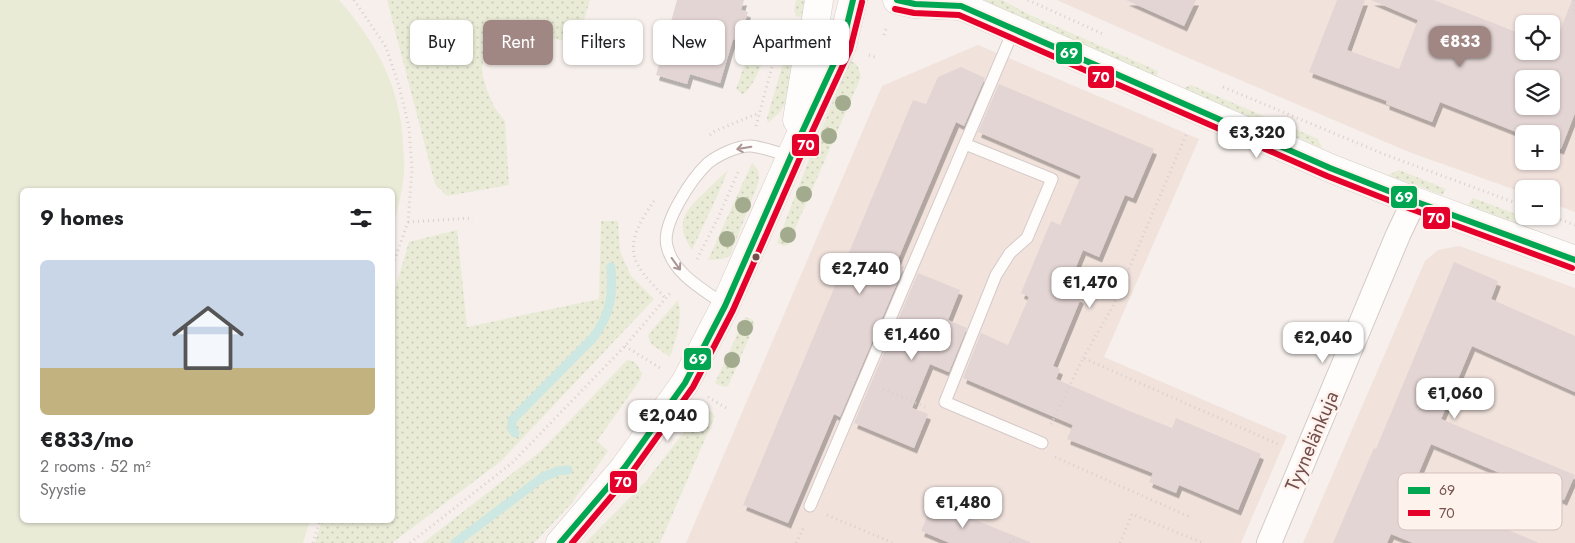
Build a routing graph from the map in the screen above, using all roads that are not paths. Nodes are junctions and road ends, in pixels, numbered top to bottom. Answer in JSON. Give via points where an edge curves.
{"nodes":[{"id":1,"x":819,"y":0,"type":"edge"},
{"id":2,"x":853,"y":0,"type":"edge"},
{"id":3,"x":897,"y":0,"type":"edge"},
{"id":4,"x":957,"y":3,"type":"edge"},
{"id":5,"x":1014,"y":29,"type":"junction"},
{"id":6,"x":964,"y":144,"type":"junction"},
{"id":7,"x":791,"y":156,"type":"junction"},
{"id":8,"x":1414,"y":201,"type":"junction"},
{"id":9,"x":1575,"y":260,"type":"edge"},
{"id":10,"x":725,"y":306,"type":"junction"},
{"id":11,"x":1042,"y":442,"type":"road end"},
{"id":12,"x":810,"y":506,"type":"dead end"},
{"id":13,"x":560,"y":543,"type":"edge"},
{"id":14,"x":1269,"y":543,"type":"edge"}],
"edges":[{"from":1,"to":7,"type":"main road"},
{"from":2,"to":7,"type":"main road","via":[[842,46]]},
{"from":3,"to":4,"type":"main road","via":[[915,4]]},
{"from":4,"to":5,"type":"main road"},
{"from":5,"to":6,"type":"lane"},
{"from":5,"to":8,"type":"main road","via":[[1330,168]]},
{"from":6,"to":11,"type":"lane","via":[[1052,180],[1027,238],[1010,253],[996,275],[945,402]]},
{"from":6,"to":12,"type":"lane"},
{"from":7,"to":10,"type":"main road"},
{"from":7,"to":10,"type":"lane","one_way":true,"via":[[750,146],[725,152],[708,164],[685,192],[670,219],[666,245],[672,258],[684,275]]},
{"from":8,"to":9,"type":"main road"},
{"from":8,"to":14,"type":"street","name":"Tyynelänkuja"},
{"from":10,"to":13,"type":"main road","via":[[685,383],[625,467]]}]}
